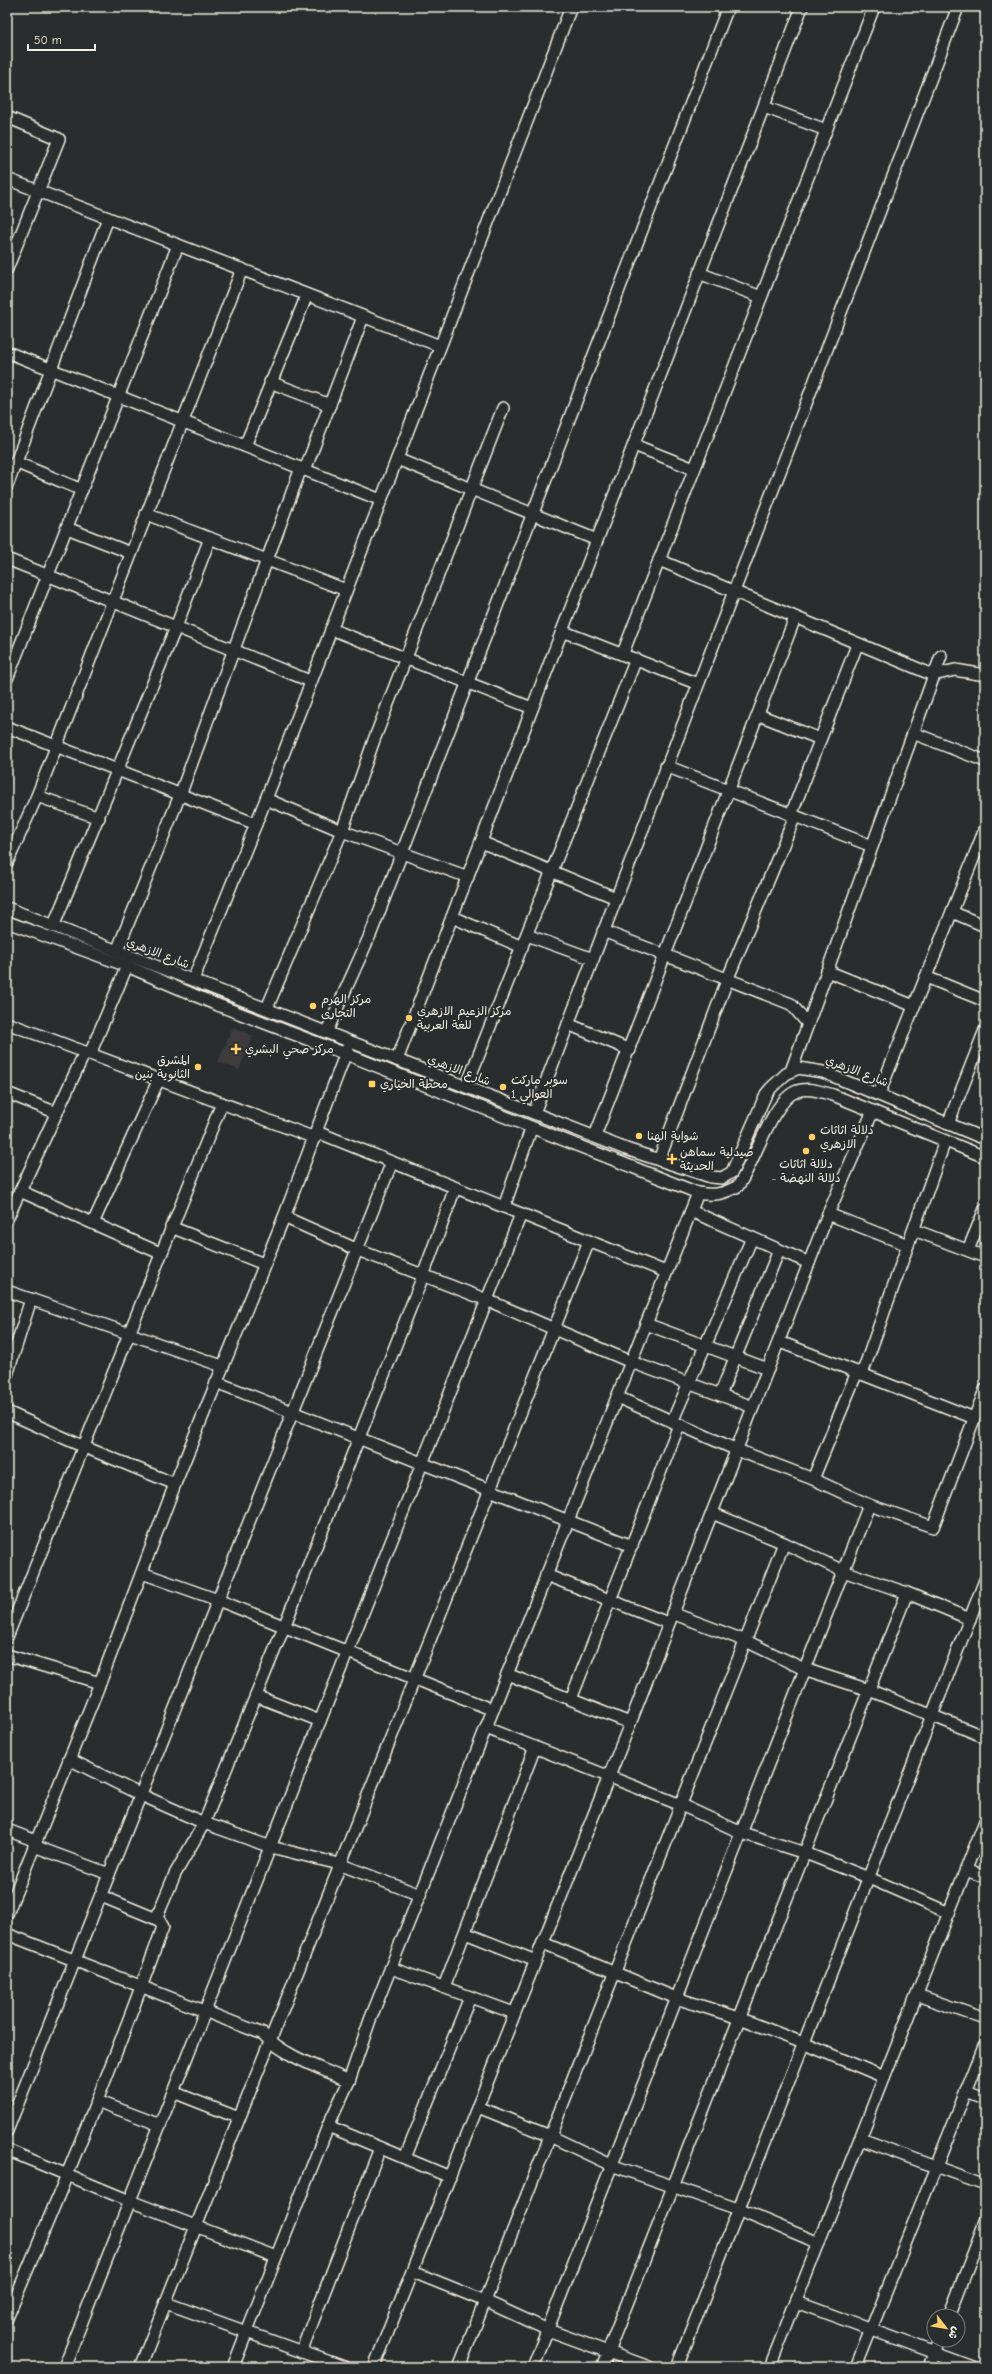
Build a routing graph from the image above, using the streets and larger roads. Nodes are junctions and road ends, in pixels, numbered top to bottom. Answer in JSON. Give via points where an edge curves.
{"nodes":[{"id":1,"x":571,"y":7,"type":"edge"},
{"id":2,"x":728,"y":7,"type":"edge"},
{"id":3,"x":802,"y":7,"type":"edge"},
{"id":4,"x":874,"y":7,"type":"edge"},
{"id":5,"x":958,"y":7,"type":"edge"},
{"id":6,"x":764,"y":106,"type":"junction"},
{"id":7,"x":7,"y":118,"type":"edge"},
{"id":8,"x":826,"y":130,"type":"junction"},
{"id":9,"x":7,"y":179,"type":"edge"},
{"id":10,"x":39,"y":190,"type":"junction"},
{"id":11,"x":108,"y":218,"type":"junction"},
{"id":12,"x":178,"y":245,"type":"junction"},
{"id":13,"x":7,"y":269,"type":"edge"},
{"id":14,"x":242,"y":269,"type":"junction"},
{"id":15,"x":700,"y":273,"type":"junction"},
{"id":16,"x":307,"y":295,"type":"junction"},
{"id":17,"x":761,"y":298,"type":"junction"},
{"id":18,"x":363,"y":316,"type":"junction"},
{"id":19,"x":440,"y":346,"type":"junction"},
{"id":20,"x":7,"y":352,"type":"edge"},
{"id":21,"x":51,"y":369,"type":"junction"},
{"id":22,"x":270,"y":382,"type":"junction"},
{"id":23,"x":119,"y":396,"type":"junction"},
{"id":24,"x":330,"y":405,"type":"junction"},
{"id":25,"x":503,"y":408,"type":"dead end"},
{"id":26,"x":182,"y":421,"type":"junction"},
{"id":27,"x":634,"y":445,"type":"junction"},
{"id":28,"x":245,"y":446,"type":"junction"},
{"id":29,"x":398,"y":459,"type":"junction"},
{"id":30,"x":15,"y":462,"type":"junction"},
{"id":31,"x":303,"y":469,"type":"junction"},
{"id":32,"x":694,"y":469,"type":"junction"},
{"id":33,"x":7,"y":486,"type":"edge"},
{"id":34,"x":472,"y":488,"type":"junction"},
{"id":35,"x":82,"y":490,"type":"junction"},
{"id":36,"x":381,"y":500,"type":"junction"},
{"id":37,"x":146,"y":514,"type":"junction"},
{"id":38,"x":532,"y":514,"type":"junction"},
{"id":39,"x":66,"y":528,"type":"junction"},
{"id":40,"x":210,"y":538,"type":"junction"},
{"id":41,"x":597,"y":540,"type":"junction"},
{"id":42,"x":131,"y":553,"type":"junction"},
{"id":43,"x":7,"y":559,"type":"edge"},
{"id":44,"x":266,"y":560,"type":"junction"},
{"id":45,"x":659,"y":560,"type":"junction"},
{"id":46,"x":48,"y":575,"type":"junction"},
{"id":47,"x":346,"y":590,"type":"junction"},
{"id":48,"x":734,"y":592,"type":"junction"},
{"id":49,"x":112,"y":601,"type":"junction"},
{"id":50,"x":796,"y":618,"type":"junction"},
{"id":51,"x":176,"y":627,"type":"junction"},
{"id":52,"x":331,"y":630,"type":"junction"},
{"id":53,"x":562,"y":631,"type":"junction"},
{"id":54,"x":857,"y":645,"type":"junction"},
{"id":55,"x":233,"y":650,"type":"junction"},
{"id":56,"x":623,"y":653,"type":"junction"},
{"id":57,"x":941,"y":656,"type":"dead end"},
{"id":58,"x":636,"y":659,"type":"junction"},
{"id":59,"x":405,"y":660,"type":"junction"},
{"id":60,"x":9,"y":666,"type":"edge"},
{"id":61,"x":933,"y":675,"type":"junction"},
{"id":62,"x":985,"y":675,"type":"edge"},
{"id":63,"x":7,"y":679,"type":"edge"},
{"id":64,"x":310,"y":681,"type":"junction"},
{"id":65,"x":467,"y":682,"type":"junction"},
{"id":66,"x":698,"y":684,"type":"junction"},
{"id":67,"x":532,"y":708,"type":"junction"},
{"id":68,"x":759,"y":715,"type":"junction"},
{"id":69,"x":7,"y":727,"type":"edge"},
{"id":70,"x":913,"y":733,"type":"junction"},
{"id":71,"x":820,"y":739,"type":"junction"},
{"id":72,"x":56,"y":746,"type":"junction"},
{"id":73,"x":985,"y":761,"type":"edge"},
{"id":74,"x":666,"y":766,"type":"junction"},
{"id":75,"x":117,"y":770,"type":"junction"},
{"id":76,"x":729,"y":791,"type":"junction"},
{"id":77,"x":180,"y":795,"type":"junction"},
{"id":78,"x":37,"y":796,"type":"junction"},
{"id":79,"x":266,"y":799,"type":"junction"},
{"id":80,"x":793,"y":815,"type":"junction"},
{"id":81,"x":99,"y":818,"type":"junction"},
{"id":82,"x":256,"y":824,"type":"junction"},
{"id":83,"x":985,"y":829,"type":"edge"},
{"id":84,"x":342,"y":831,"type":"junction"},
{"id":85,"x":481,"y":842,"type":"junction"},
{"id":86,"x":872,"y":846,"type":"junction"},
{"id":87,"x":401,"y":854,"type":"junction"},
{"id":88,"x":7,"y":863,"type":"edge"},
{"id":89,"x":552,"y":871,"type":"junction"},
{"id":90,"x":468,"y":877,"type":"junction"},
{"id":91,"x":616,"y":898,"type":"junction"},
{"id":92,"x":7,"y":908,"type":"edge"},
{"id":93,"x":952,"y":912,"type":"junction"},
{"id":94,"x":452,"y":917,"type":"junction"},
{"id":95,"x":7,"y":922,"type":"edge"},
{"id":96,"x":53,"y":926,"type":"junction"},
{"id":97,"x":985,"y":926,"type":"edge"},
{"id":98,"x":604,"y":931,"type":"junction"},
{"id":99,"x":527,"y":935,"type":"junction"},
{"id":100,"x":522,"y":947,"type":"junction"},
{"id":101,"x":117,"y":951,"type":"junction"},
{"id":102,"x":667,"y":954,"type":"junction"},
{"id":103,"x":593,"y":959,"type":"junction"},
{"id":104,"x":127,"y":966,"type":"junction"},
{"id":105,"x":827,"y":971,"type":"junction"},
{"id":106,"x":926,"y":977,"type":"junction"},
{"id":107,"x":728,"y":978,"type":"junction"},
{"id":108,"x":193,"y":980,"type":"junction"},
{"id":109,"x":985,"y":1001,"type":"edge"},
{"id":110,"x":914,"y":1006,"type":"junction"},
{"id":111,"x":267,"y":1008,"type":"junction"},
{"id":112,"x":7,"y":1023,"type":"edge"},
{"id":113,"x":568,"y":1024,"type":"junction"},
{"id":114,"x":808,"y":1024,"type":"junction"},
{"id":115,"x":985,"y":1030,"type":"edge"},
{"id":116,"x":327,"y":1031,"type":"junction"},
{"id":117,"x":350,"y":1041,"type":"junction"},
{"id":118,"x":630,"y":1050,"type":"junction"},
{"id":119,"x":88,"y":1053,"type":"junction"},
{"id":120,"x":346,"y":1054,"type":"junction"},
{"id":121,"x":397,"y":1060,"type":"junction"},
{"id":122,"x":791,"y":1071,"type":"junction"},
{"id":123,"x":158,"y":1079,"type":"junction"},
{"id":124,"x":466,"y":1088,"type":"junction"},
{"id":125,"x":7,"y":1093,"type":"edge"},
{"id":126,"x":879,"y":1094,"type":"junction"},
{"id":127,"x":222,"y":1103,"type":"junction"},
{"id":128,"x":873,"y":1111,"type":"junction"},
{"id":129,"x":57,"y":1113,"type":"junction"},
{"id":130,"x":534,"y":1113,"type":"junction"},
{"id":131,"x":948,"y":1124,"type":"junction"},
{"id":132,"x":531,"y":1129,"type":"junction"},
{"id":133,"x":316,"y":1135,"type":"junction"},
{"id":134,"x":596,"y":1136,"type":"junction"},
{"id":135,"x":985,"y":1139,"type":"edge"},
{"id":136,"x":945,"y":1140,"type":"junction"},
{"id":137,"x":985,"y":1157,"type":"edge"},
{"id":138,"x":659,"y":1160,"type":"junction"},
{"id":139,"x":392,"y":1162,"type":"junction"},
{"id":140,"x":455,"y":1188,"type":"junction"},
{"id":141,"x":20,"y":1191,"type":"junction"},
{"id":142,"x":698,"y":1193,"type":"junction"},
{"id":143,"x":504,"y":1207,"type":"junction"},
{"id":144,"x":985,"y":1209,"type":"edge"},
{"id":145,"x":690,"y":1211,"type":"junction"},
{"id":146,"x":521,"y":1214,"type":"junction"},
{"id":147,"x":828,"y":1214,"type":"junction"},
{"id":148,"x":284,"y":1217,"type":"junction"},
{"id":149,"x":7,"y":1219,"type":"edge"},
{"id":150,"x":93,"y":1223,"type":"junction"},
{"id":151,"x":171,"y":1227,"type":"junction"},
{"id":152,"x":914,"y":1230,"type":"junction"},
{"id":153,"x":752,"y":1238,"type":"junction"},
{"id":154,"x":589,"y":1241,"type":"junction"},
{"id":155,"x":908,"y":1245,"type":"junction"},
{"id":156,"x":358,"y":1250,"type":"junction"},
{"id":157,"x":778,"y":1250,"type":"junction"},
{"id":158,"x":968,"y":1250,"type":"junction"},
{"id":159,"x":160,"y":1253,"type":"junction"},
{"id":160,"x":985,"y":1257,"type":"edge"},
{"id":161,"x":809,"y":1263,"type":"junction"},
{"id":162,"x":264,"y":1264,"type":"junction"},
{"id":163,"x":666,"y":1272,"type":"junction"},
{"id":164,"x":423,"y":1276,"type":"junction"},
{"id":165,"x":7,"y":1291,"type":"edge"},
{"id":166,"x":31,"y":1299,"type":"junction"},
{"id":167,"x":487,"y":1300,"type":"junction"},
{"id":168,"x":646,"y":1324,"type":"junction"},
{"id":169,"x":554,"y":1328,"type":"junction"},
{"id":170,"x":128,"y":1332,"type":"junction"},
{"id":171,"x":780,"y":1342,"type":"junction"},
{"id":172,"x":706,"y":1346,"type":"junction"},
{"id":173,"x":734,"y":1356,"type":"junction"},
{"id":174,"x":631,"y":1362,"type":"junction"},
{"id":175,"x":222,"y":1366,"type":"junction"},
{"id":176,"x":768,"y":1369,"type":"junction"},
{"id":177,"x":859,"y":1373,"type":"junction"},
{"id":178,"x":7,"y":1376,"type":"edge"},
{"id":179,"x":216,"y":1382,"type":"junction"},
{"id":180,"x":689,"y":1384,"type":"junction"},
{"id":181,"x":985,"y":1390,"type":"edge"},
{"id":182,"x":720,"y":1395,"type":"junction"},
{"id":183,"x":617,"y":1397,"type":"junction"},
{"id":184,"x":753,"y":1407,"type":"junction"},
{"id":185,"x":7,"y":1412,"type":"edge"},
{"id":186,"x":293,"y":1412,"type":"junction"},
{"id":187,"x":974,"y":1418,"type":"junction"},
{"id":188,"x":676,"y":1424,"type":"junction"},
{"id":189,"x":359,"y":1439,"type":"junction"},
{"id":190,"x":82,"y":1446,"type":"junction"},
{"id":191,"x":737,"y":1450,"type":"junction"},
{"id":192,"x":422,"y":1463,"type":"junction"},
{"id":193,"x":813,"y":1479,"type":"junction"},
{"id":194,"x":175,"y":1484,"type":"junction"},
{"id":195,"x":489,"y":1490,"type":"junction"},
{"id":196,"x":869,"y":1505,"type":"junction"},
{"id":197,"x":712,"y":1513,"type":"junction"},
{"id":198,"x":568,"y":1521,"type":"junction"},
{"id":199,"x":784,"y":1543,"type":"junction"},
{"id":200,"x":632,"y":1546,"type":"junction"},
{"id":201,"x":843,"y":1571,"type":"junction"},
{"id":202,"x":142,"y":1573,"type":"junction"},
{"id":203,"x":546,"y":1575,"type":"junction"},
{"id":204,"x":985,"y":1580,"type":"edge"},
{"id":205,"x":907,"y":1593,"type":"junction"},
{"id":206,"x":218,"y":1600,"type":"junction"},
{"id":207,"x":610,"y":1600,"type":"junction"},
{"id":208,"x":670,"y":1618,"type":"junction"},
{"id":209,"x":970,"y":1619,"type":"junction"},
{"id":210,"x":284,"y":1627,"type":"junction"},
{"id":211,"x":7,"y":1637,"type":"edge"},
{"id":212,"x":746,"y":1641,"type":"junction"},
{"id":213,"x":347,"y":1652,"type":"junction"},
{"id":214,"x":7,"y":1655,"type":"edge"},
{"id":215,"x":804,"y":1669,"type":"junction"},
{"id":216,"x":507,"y":1674,"type":"junction"},
{"id":217,"x":414,"y":1679,"type":"junction"},
{"id":218,"x":100,"y":1683,"type":"junction"},
{"id":219,"x":868,"y":1690,"type":"junction"},
{"id":220,"x":256,"y":1696,"type":"junction"},
{"id":221,"x":571,"y":1699,"type":"junction"},
{"id":222,"x":493,"y":1710,"type":"junction"},
{"id":223,"x":933,"y":1715,"type":"junction"},
{"id":224,"x":320,"y":1721,"type":"junction"},
{"id":225,"x":630,"y":1723,"type":"junction"},
{"id":226,"x":486,"y":1728,"type":"junction"},
{"id":227,"x":985,"y":1738,"type":"edge"},
{"id":228,"x":535,"y":1748,"type":"junction"},
{"id":229,"x":69,"y":1759,"type":"junction"},
{"id":230,"x":608,"y":1776,"type":"junction"},
{"id":231,"x":139,"y":1794,"type":"junction"},
{"id":232,"x":681,"y":1805,"type":"junction"},
{"id":233,"x":985,"y":1821,"type":"edge"},
{"id":234,"x":204,"y":1822,"type":"junction"},
{"id":235,"x":7,"y":1830,"type":"edge"},
{"id":236,"x":742,"y":1833,"type":"junction"},
{"id":237,"x":35,"y":1844,"type":"junction"},
{"id":238,"x":271,"y":1847,"type":"junction"},
{"id":239,"x":804,"y":1853,"type":"junction"},
{"id":240,"x":339,"y":1864,"type":"junction"},
{"id":241,"x":966,"y":1870,"type":"junction"},
{"id":242,"x":109,"y":1874,"type":"junction"},
{"id":243,"x":985,"y":1877,"type":"edge"},
{"id":244,"x":869,"y":1878,"type":"junction"},
{"id":245,"x":420,"y":1895,"type":"junction"},
{"id":246,"x":101,"y":1896,"type":"junction"},
{"id":247,"x":7,"y":1914,"type":"edge"},
{"id":248,"x":948,"y":1914,"type":"junction"},
{"id":249,"x":156,"y":1919,"type":"junction"},
{"id":250,"x":465,"y":1933,"type":"junction"},
{"id":251,"x":7,"y":1934,"type":"edge"},
{"id":252,"x":543,"y":1943,"type":"junction"},
{"id":253,"x":76,"y":1961,"type":"junction"},
{"id":254,"x":536,"y":1961,"type":"junction"},
{"id":255,"x":391,"y":1968,"type":"junction"},
{"id":256,"x":614,"y":1971,"type":"junction"},
{"id":257,"x":444,"y":1987,"type":"junction"},
{"id":258,"x":142,"y":1988,"type":"junction"},
{"id":259,"x":917,"y":1995,"type":"junction"},
{"id":260,"x":470,"y":1997,"type":"junction"},
{"id":261,"x":676,"y":1998,"type":"junction"},
{"id":262,"x":204,"y":2012,"type":"junction"},
{"id":263,"x":514,"y":2013,"type":"junction"},
{"id":264,"x":739,"y":2018,"type":"junction"},
{"id":265,"x":985,"y":2019,"type":"edge"},
{"id":266,"x":270,"y":2041,"type":"junction"},
{"id":267,"x":803,"y":2043,"type":"junction"},
{"id":268,"x":985,"y":2044,"type":"edge"},
{"id":269,"x":884,"y":2078,"type":"junction"},
{"id":270,"x":349,"y":2081,"type":"junction"},
{"id":271,"x":966,"y":2091,"type":"junction"},
{"id":272,"x":173,"y":2092,"type":"junction"},
{"id":273,"x":985,"y":2098,"type":"edge"},
{"id":274,"x":97,"y":2100,"type":"junction"},
{"id":275,"x":478,"y":2107,"type":"junction"},
{"id":276,"x":239,"y":2118,"type":"junction"},
{"id":277,"x":160,"y":2125,"type":"junction"},
{"id":278,"x":328,"y":2126,"type":"junction"},
{"id":279,"x":7,"y":2131,"type":"edge"},
{"id":280,"x":550,"y":2136,"type":"junction"},
{"id":281,"x":860,"y":2139,"type":"junction"},
{"id":282,"x":380,"y":2148,"type":"junction"},
{"id":283,"x":7,"y":2150,"type":"edge"},
{"id":284,"x":405,"y":2158,"type":"junction"},
{"id":285,"x":611,"y":2165,"type":"junction"},
{"id":286,"x":937,"y":2166,"type":"junction"},
{"id":287,"x":68,"y":2175,"type":"junction"},
{"id":288,"x":450,"y":2177,"type":"junction"},
{"id":289,"x":985,"y":2185,"type":"edge"},
{"id":290,"x":673,"y":2186,"type":"junction"},
{"id":291,"x":130,"y":2201,"type":"junction"},
{"id":292,"x":738,"y":2209,"type":"junction"},
{"id":293,"x":985,"y":2223,"type":"edge"},
{"id":294,"x":196,"y":2226,"type":"junction"},
{"id":295,"x":819,"y":2243,"type":"junction"},
{"id":296,"x":276,"y":2257,"type":"junction"},
{"id":297,"x":413,"y":2272,"type":"junction"},
{"id":298,"x":485,"y":2301,"type":"junction"},
{"id":299,"x":796,"y":2302,"type":"junction"},
{"id":300,"x":166,"y":2303,"type":"junction"},
{"id":301,"x":952,"y":2308,"type":"edge"},
{"id":302,"x":7,"y":2318,"type":"edge"},
{"id":303,"x":871,"y":2329,"type":"junction"},
{"id":304,"x":548,"y":2330,"type":"junction"},
{"id":305,"x":246,"y":2333,"type":"junction"},
{"id":306,"x":936,"y":2348,"type":"edge"},
{"id":307,"x":608,"y":2351,"type":"junction"},
{"id":308,"x":935,"y":2351,"type":"junction"},
{"id":309,"x":301,"y":2352,"type":"junction"},
{"id":310,"x":64,"y":2367,"type":"edge"},
{"id":311,"x":140,"y":2367,"type":"edge"},
{"id":312,"x":233,"y":2367,"type":"edge"},
{"id":313,"x":344,"y":2367,"type":"edge"},
{"id":314,"x":374,"y":2367,"type":"edge"},
{"id":315,"x":459,"y":2367,"type":"edge"},
{"id":316,"x":533,"y":2367,"type":"edge"},
{"id":317,"x":602,"y":2367,"type":"edge"},
{"id":318,"x":649,"y":2367,"type":"edge"},
{"id":319,"x":677,"y":2367,"type":"edge"},
{"id":320,"x":770,"y":2367,"type":"edge"},
{"id":321,"x":856,"y":2367,"type":"edge"},
{"id":322,"x":929,"y":2367,"type":"edge"},
{"id":323,"x":973,"y":2367,"type":"edge"}],
"edges":[{"from":1,"to":19,"type":"street"},
{"from":2,"to":38,"type":"street"},
{"from":3,"to":6,"type":"street"},
{"from":4,"to":8,"type":"street"},
{"from":5,"to":48,"type":"street"},
{"from":6,"to":8,"type":"street"},
{"from":6,"to":15,"type":"street"},
{"from":7,"to":10,"type":"street","via":[[59,139]]},
{"from":8,"to":17,"type":"street"},
{"from":9,"to":10,"type":"street"},
{"from":10,"to":11,"type":"street"},
{"from":10,"to":13,"type":"street"},
{"from":11,"to":12,"type":"street"},
{"from":11,"to":21,"type":"street"},
{"from":12,"to":14,"type":"street"},
{"from":12,"to":23,"type":"street"},
{"from":14,"to":16,"type":"street"},
{"from":14,"to":26,"type":"street"},
{"from":15,"to":17,"type":"street"},
{"from":15,"to":27,"type":"street"},
{"from":16,"to":18,"type":"street"},
{"from":16,"to":22,"type":"street"},
{"from":17,"to":32,"type":"street"},
{"from":18,"to":19,"type":"street"},
{"from":18,"to":24,"type":"street"},
{"from":19,"to":29,"type":"street"},
{"from":20,"to":21,"type":"street"},
{"from":21,"to":23,"type":"street"},
{"from":21,"to":30,"type":"street"},
{"from":22,"to":24,"type":"street"},
{"from":22,"to":28,"type":"street"},
{"from":23,"to":26,"type":"street"},
{"from":23,"to":35,"type":"street"},
{"from":24,"to":31,"type":"street"},
{"from":25,"to":34,"type":"street"},
{"from":26,"to":28,"type":"street"},
{"from":26,"to":37,"type":"street"},
{"from":27,"to":32,"type":"street"},
{"from":27,"to":41,"type":"street"},
{"from":28,"to":31,"type":"street"},
{"from":29,"to":34,"type":"street"},
{"from":29,"to":36,"type":"street"},
{"from":30,"to":33,"type":"street"},
{"from":30,"to":35,"type":"street"},
{"from":31,"to":36,"type":"street"},
{"from":31,"to":44,"type":"street"},
{"from":32,"to":45,"type":"street"},
{"from":34,"to":38,"type":"street"},
{"from":34,"to":59,"type":"street"},
{"from":35,"to":39,"type":"street"},
{"from":36,"to":47,"type":"street"},
{"from":37,"to":40,"type":"street"},
{"from":37,"to":42,"type":"street"},
{"from":38,"to":41,"type":"street"},
{"from":38,"to":65,"type":"street"},
{"from":39,"to":42,"type":"street"},
{"from":39,"to":46,"type":"street"},
{"from":40,"to":44,"type":"street"},
{"from":40,"to":51,"type":"street"},
{"from":41,"to":53,"type":"street"},
{"from":42,"to":49,"type":"street"},
{"from":43,"to":46,"type":"street"},
{"from":44,"to":47,"type":"street"},
{"from":44,"to":55,"type":"street"},
{"from":45,"to":48,"type":"street"},
{"from":45,"to":56,"type":"street"},
{"from":46,"to":49,"type":"street"},
{"from":46,"to":60,"type":"street"},
{"from":47,"to":52,"type":"street"},
{"from":48,"to":50,"type":"street"},
{"from":48,"to":66,"type":"street"},
{"from":49,"to":51,"type":"street"},
{"from":49,"to":72,"type":"street"},
{"from":50,"to":54,"type":"street"},
{"from":50,"to":68,"type":"street"},
{"from":51,"to":55,"type":"street"},
{"from":51,"to":75,"type":"street"},
{"from":52,"to":59,"type":"street"},
{"from":52,"to":64,"type":"street"},
{"from":53,"to":56,"type":"street"},
{"from":53,"to":67,"type":"street"},
{"from":54,"to":61,"type":"street"},
{"from":54,"to":71,"type":"street"},
{"from":55,"to":64,"type":"street"},
{"from":55,"to":77,"type":"street"},
{"from":56,"to":58,"type":"street"},
{"from":57,"to":61,"type":"street"},
{"from":58,"to":66,"type":"street"},
{"from":58,"to":89,"type":"street"},
{"from":59,"to":65,"type":"street"},
{"from":59,"to":84,"type":"street"},
{"from":60,"to":63,"type":"street"},
{"from":61,"to":62,"type":"street","via":[[956,670]]},
{"from":61,"to":70,"type":"street"},
{"from":64,"to":79,"type":"street"},
{"from":65,"to":67,"type":"street"},
{"from":65,"to":87,"type":"street"},
{"from":66,"to":74,"type":"street"},
{"from":67,"to":85,"type":"street"},
{"from":68,"to":71,"type":"street"},
{"from":68,"to":76,"type":"street"},
{"from":69,"to":72,"type":"street"},
{"from":70,"to":73,"type":"street"},
{"from":70,"to":86,"type":"street"},
{"from":71,"to":80,"type":"street"},
{"from":72,"to":75,"type":"street"},
{"from":72,"to":78,"type":"street"},
{"from":74,"to":76,"type":"street"},
{"from":74,"to":91,"type":"street"},
{"from":75,"to":77,"type":"street"},
{"from":75,"to":81,"type":"street"},
{"from":76,"to":80,"type":"street"},
{"from":76,"to":102,"type":"street"},
{"from":77,"to":82,"type":"street"},
{"from":77,"to":101,"type":"street"},
{"from":78,"to":81,"type":"street"},
{"from":78,"to":88,"type":"street"},
{"from":79,"to":82,"type":"street"},
{"from":79,"to":84,"type":"street"},
{"from":80,"to":86,"type":"street"},
{"from":80,"to":107,"type":"street"},
{"from":81,"to":96,"type":"street"},
{"from":82,"to":108,"type":"street"},
{"from":83,"to":93,"type":"street"},
{"from":84,"to":87,"type":"street"},
{"from":84,"to":111,"type":"street"},
{"from":85,"to":89,"type":"street"},
{"from":85,"to":90,"type":"street"},
{"from":86,"to":105,"type":"street"},
{"from":87,"to":90,"type":"street"},
{"from":87,"to":116,"type":"street","via":[[369,937]]},
{"from":89,"to":91,"type":"street"},
{"from":89,"to":99,"type":"street"},
{"from":90,"to":94,"type":"street"},
{"from":91,"to":98,"type":"street"},
{"from":92,"to":96,"type":"street","name":"شارع الازهري"},
{"from":93,"to":97,"type":"street"},
{"from":93,"to":106,"type":"street"},
{"from":94,"to":100,"type":"street"},
{"from":94,"to":121,"type":"street"},
{"from":95,"to":104,"type":"street","name":"شارع الازهري"},
{"from":96,"to":101,"type":"street","name":"شارع الازهري"},
{"from":98,"to":102,"type":"street"},
{"from":98,"to":103,"type":"street"},
{"from":99,"to":100,"type":"street"},
{"from":99,"to":103,"type":"street"},
{"from":100,"to":124,"type":"street"},
{"from":101,"to":108,"type":"street","name":"شارع الازهري"},
{"from":102,"to":107,"type":"street"},
{"from":102,"to":118,"type":"street"},
{"from":103,"to":113,"type":"street"},
{"from":104,"to":119,"type":"street"},
{"from":104,"to":120,"type":"street","name":"شارع الازهري","via":[[266,1025]]},
{"from":105,"to":110,"type":"street"},
{"from":105,"to":114,"type":"street"},
{"from":106,"to":109,"type":"street"},
{"from":106,"to":110,"type":"street"},
{"from":107,"to":114,"type":"street","via":[[790,1004]]},
{"from":107,"to":138,"type":"street"},
{"from":108,"to":111,"type":"street","name":"شارع الازهري"},
{"from":110,"to":126,"type":"street"},
{"from":111,"to":116,"type":"street","name":"شارع الازهري"},
{"from":112,"to":119,"type":"street"},
{"from":113,"to":118,"type":"street"},
{"from":113,"to":130,"type":"street"},
{"from":114,"to":122,"type":"street"},
{"from":115,"to":131,"type":"street"},
{"from":116,"to":117,"type":"street","name":"شارع الازهري"},
{"from":117,"to":120,"type":"street"},
{"from":117,"to":121,"type":"street","name":"شارع الازهري"},
{"from":118,"to":134,"type":"street"},
{"from":119,"to":123,"type":"street"},
{"from":119,"to":129,"type":"street"},
{"from":120,"to":132,"type":"street","name":"شارع الازهري"},
{"from":120,"to":133,"type":"street"},
{"from":121,"to":124,"type":"street","name":"شارع الازهري"},
{"from":122,"to":126,"type":"street","name":"شارع الازهري","via":[[803,1068],[818,1070]]},
{"from":122,"to":138,"type":"street","name":"شارع الازهري","via":[[766,1094],[737,1166],[726,1176],[704,1176]]},
{"from":123,"to":127,"type":"street"},
{"from":123,"to":150,"type":"street"},
{"from":124,"to":130,"type":"street","name":"شارع الازهري"},
{"from":125,"to":129,"type":"street"},
{"from":126,"to":131,"type":"street","name":"شارع الازهري"},
{"from":127,"to":133,"type":"street"},
{"from":127,"to":151,"type":"street"},
{"from":128,"to":136,"type":"street","name":"شارع الازهري"},
{"from":128,"to":142,"type":"street","name":"شارع الازهري","via":[[815,1089],[797,1091],[784,1101],[773,1117],[738,1186],[726,1193]]},
{"from":128,"to":147,"type":"street"},
{"from":129,"to":141,"type":"street"},
{"from":130,"to":134,"type":"street","name":"شارع الازهري"},
{"from":131,"to":135,"type":"street","name":"شارع الازهري"},
{"from":132,"to":142,"type":"street","name":"شارع الازهري"},
{"from":132,"to":143,"type":"street"},
{"from":133,"to":139,"type":"street"},
{"from":133,"to":148,"type":"street"},
{"from":134,"to":138,"type":"street","name":"شارع الازهري"},
{"from":136,"to":137,"type":"street","name":"شارع الازهري"},
{"from":136,"to":152,"type":"street"},
{"from":139,"to":140,"type":"street"},
{"from":139,"to":156,"type":"street"},
{"from":140,"to":143,"type":"street"},
{"from":140,"to":164,"type":"street"},
{"from":141,"to":149,"type":"street"},
{"from":141,"to":150,"type":"street"},
{"from":142,"to":145,"type":"street"},
{"from":143,"to":146,"type":"street"},
{"from":144,"to":158,"type":"street"},
{"from":145,"to":153,"type":"street"},
{"from":145,"to":163,"type":"street"},
{"from":146,"to":154,"type":"street"},
{"from":146,"to":167,"type":"street"},
{"from":147,"to":155,"type":"street"},
{"from":147,"to":161,"type":"street"},
{"from":148,"to":156,"type":"street"},
{"from":148,"to":162,"type":"street"},
{"from":150,"to":159,"type":"street"},
{"from":151,"to":159,"type":"street"},
{"from":151,"to":162,"type":"street"},
{"from":152,"to":155,"type":"street"},
{"from":152,"to":158,"type":"street"},
{"from":153,"to":157,"type":"street"},
{"from":153,"to":172,"type":"street"},
{"from":154,"to":163,"type":"street"},
{"from":154,"to":169,"type":"street"},
{"from":155,"to":177,"type":"street"},
{"from":156,"to":164,"type":"street"},
{"from":156,"to":186,"type":"street"},
{"from":157,"to":161,"type":"street"},
{"from":157,"to":173,"type":"street"},
{"from":158,"to":160,"type":"street"},
{"from":159,"to":170,"type":"street"},
{"from":161,"to":171,"type":"street"},
{"from":162,"to":175,"type":"street"},
{"from":163,"to":168,"type":"street"},
{"from":164,"to":167,"type":"street"},
{"from":164,"to":189,"type":"street"},
{"from":165,"to":166,"type":"street"},
{"from":166,"to":170,"type":"street"},
{"from":166,"to":178,"type":"street"},
{"from":167,"to":169,"type":"street"},
{"from":167,"to":192,"type":"street"},
{"from":168,"to":172,"type":"street"},
{"from":168,"to":174,"type":"street"},
{"from":169,"to":174,"type":"street"},
{"from":169,"to":195,"type":"street"},
{"from":170,"to":175,"type":"street"},
{"from":170,"to":190,"type":"street"},
{"from":171,"to":176,"type":"street"},
{"from":171,"to":177,"type":"street"},
{"from":172,"to":173,"type":"street"},
{"from":172,"to":180,"type":"street"},
{"from":173,"to":176,"type":"street"},
{"from":173,"to":182,"type":"street"},
{"from":174,"to":180,"type":"street"},
{"from":174,"to":183,"type":"street"},
{"from":175,"to":179,"type":"street"},
{"from":176,"to":184,"type":"street"},
{"from":177,"to":187,"type":"street"},
{"from":177,"to":193,"type":"street"},
{"from":179,"to":186,"type":"street"},
{"from":179,"to":194,"type":"street"},
{"from":180,"to":182,"type":"street"},
{"from":180,"to":188,"type":"street"},
{"from":181,"to":187,"type":"street"},
{"from":182,"to":184,"type":"street"},
{"from":183,"to":188,"type":"street"},
{"from":183,"to":198,"type":"street"},
{"from":184,"to":191,"type":"street"},
{"from":185,"to":190,"type":"street"},
{"from":186,"to":189,"type":"street"},
{"from":186,"to":206,"type":"street"},
{"from":187,"to":196,"type":"street","via":[[933,1527]]},
{"from":188,"to":191,"type":"street"},
{"from":188,"to":200,"type":"street"},
{"from":189,"to":192,"type":"street"},
{"from":189,"to":210,"type":"street"},
{"from":190,"to":194,"type":"street"},
{"from":190,"to":211,"type":"street"},
{"from":191,"to":193,"type":"street"},
{"from":191,"to":197,"type":"street"},
{"from":192,"to":195,"type":"street"},
{"from":192,"to":213,"type":"street"},
{"from":193,"to":196,"type":"street"},
{"from":194,"to":202,"type":"street"},
{"from":195,"to":198,"type":"street"},
{"from":195,"to":217,"type":"street"},
{"from":196,"to":201,"type":"street"},
{"from":197,"to":199,"type":"street"},
{"from":197,"to":208,"type":"street"},
{"from":198,"to":200,"type":"street"},
{"from":198,"to":203,"type":"street"},
{"from":199,"to":201,"type":"street"},
{"from":199,"to":212,"type":"street"},
{"from":200,"to":207,"type":"street"},
{"from":201,"to":205,"type":"street"},
{"from":201,"to":215,"type":"street"},
{"from":202,"to":206,"type":"street"},
{"from":202,"to":218,"type":"street"},
{"from":203,"to":207,"type":"street"},
{"from":203,"to":216,"type":"street"},
{"from":204,"to":209,"type":"street"},
{"from":205,"to":209,"type":"street"},
{"from":205,"to":219,"type":"street"},
{"from":206,"to":210,"type":"street"},
{"from":206,"to":231,"type":"street"},
{"from":207,"to":208,"type":"street"},
{"from":207,"to":221,"type":"street"},
{"from":208,"to":212,"type":"street"},
{"from":208,"to":225,"type":"street"},
{"from":209,"to":223,"type":"street"},
{"from":210,"to":213,"type":"street"},
{"from":210,"to":220,"type":"street"},
{"from":212,"to":215,"type":"street"},
{"from":212,"to":232,"type":"street"},
{"from":213,"to":217,"type":"street"},
{"from":213,"to":224,"type":"street"},
{"from":214,"to":218,"type":"street"},
{"from":215,"to":219,"type":"street"},
{"from":215,"to":236,"type":"street"},
{"from":216,"to":221,"type":"street"},
{"from":216,"to":222,"type":"street"},
{"from":217,"to":222,"type":"street"},
{"from":217,"to":240,"type":"street"},
{"from":218,"to":229,"type":"street"},
{"from":219,"to":223,"type":"street"},
{"from":219,"to":239,"type":"street"},
{"from":220,"to":224,"type":"street"},
{"from":220,"to":234,"type":"street"},
{"from":221,"to":225,"type":"street"},
{"from":222,"to":226,"type":"street"},
{"from":223,"to":227,"type":"street"},
{"from":223,"to":244,"type":"street"},
{"from":224,"to":238,"type":"street"},
{"from":225,"to":230,"type":"street"},
{"from":226,"to":228,"type":"street"},
{"from":226,"to":245,"type":"street"},
{"from":228,"to":230,"type":"street"},
{"from":228,"to":250,"type":"street"},
{"from":229,"to":231,"type":"street"},
{"from":229,"to":237,"type":"street"},
{"from":230,"to":232,"type":"street"},
{"from":230,"to":252,"type":"street"},
{"from":231,"to":234,"type":"street"},
{"from":231,"to":242,"type":"street"},
{"from":232,"to":236,"type":"street"},
{"from":232,"to":256,"type":"street"},
{"from":233,"to":241,"type":"street"},
{"from":234,"to":238,"type":"street"},
{"from":234,"to":249,"type":"street","via":[[174,1874]]},
{"from":235,"to":237,"type":"street"},
{"from":236,"to":239,"type":"street"},
{"from":236,"to":261,"type":"street"},
{"from":237,"to":242,"type":"street"},
{"from":237,"to":247,"type":"street"},
{"from":238,"to":240,"type":"street"},
{"from":238,"to":262,"type":"street"},
{"from":239,"to":244,"type":"street"},
{"from":239,"to":264,"type":"street"},
{"from":240,"to":245,"type":"street"},
{"from":240,"to":266,"type":"street"},
{"from":241,"to":243,"type":"street"},
{"from":241,"to":248,"type":"street"},
{"from":242,"to":246,"type":"street"},
{"from":244,"to":248,"type":"street"},
{"from":244,"to":267,"type":"street"},
{"from":245,"to":255,"type":"street"},
{"from":246,"to":249,"type":"street"},
{"from":246,"to":253,"type":"street"},
{"from":248,"to":259,"type":"street"},
{"from":249,"to":258,"type":"street","via":[[163,1927]]},
{"from":250,"to":254,"type":"street"},
{"from":250,"to":257,"type":"street"},
{"from":251,"to":253,"type":"street"},
{"from":252,"to":254,"type":"street"},
{"from":252,"to":256,"type":"street"},
{"from":253,"to":258,"type":"street"},
{"from":253,"to":279,"type":"street"},
{"from":254,"to":263,"type":"street"},
{"from":255,"to":257,"type":"street"},
{"from":255,"to":270,"type":"street"},
{"from":256,"to":261,"type":"street"},
{"from":256,"to":280,"type":"street"},
{"from":257,"to":260,"type":"street"},
{"from":258,"to":262,"type":"street"},
{"from":258,"to":274,"type":"street"},
{"from":259,"to":265,"type":"street"},
{"from":259,"to":269,"type":"street"},
{"from":260,"to":263,"type":"street"},
{"from":260,"to":284,"type":"street"},
{"from":261,"to":264,"type":"street"},
{"from":261,"to":285,"type":"street"},
{"from":262,"to":266,"type":"street","via":[[263,2034]]},
{"from":262,"to":272,"type":"street"},
{"from":263,"to":275,"type":"street"},
{"from":264,"to":267,"type":"street"},
{"from":264,"to":290,"type":"street"},
{"from":266,"to":270,"type":"street","via":[[309,2063]]},
{"from":266,"to":276,"type":"street"},
{"from":267,"to":269,"type":"street"},
{"from":267,"to":292,"type":"street"},
{"from":268,"to":271,"type":"street"},
{"from":269,"to":281,"type":"street"},
{"from":270,"to":278,"type":"street"},
{"from":271,"to":273,"type":"street"},
{"from":271,"to":286,"type":"street"},
{"from":272,"to":276,"type":"street"},
{"from":272,"to":277,"type":"street"},
{"from":274,"to":277,"type":"street"},
{"from":274,"to":287,"type":"street"},
{"from":275,"to":280,"type":"street"},
{"from":275,"to":288,"type":"street"},
{"from":276,"to":294,"type":"street"},
{"from":277,"to":291,"type":"street"},
{"from":278,"to":282,"type":"street"},
{"from":278,"to":296,"type":"street"},
{"from":280,"to":285,"type":"street"},
{"from":280,"to":298,"type":"street"},
{"from":281,"to":286,"type":"street"},
{"from":281,"to":295,"type":"street"},
{"from":282,"to":284,"type":"street"},
{"from":282,"to":309,"type":"street"},
{"from":283,"to":287,"type":"street"},
{"from":284,"to":288,"type":"street"},
{"from":285,"to":290,"type":"street"},
{"from":285,"to":304,"type":"street"},
{"from":286,"to":289,"type":"street"},
{"from":286,"to":303,"type":"street"},
{"from":287,"to":291,"type":"street"},
{"from":287,"to":302,"type":"street"},
{"from":288,"to":297,"type":"street"},
{"from":290,"to":292,"type":"street"},
{"from":290,"to":307,"type":"street"},
{"from":291,"to":294,"type":"street"},
{"from":291,"to":310,"type":"street"},
{"from":292,"to":295,"type":"street"},
{"from":292,"to":319,"type":"street"},
{"from":293,"to":301,"type":"street"},
{"from":294,"to":296,"type":"street"},
{"from":294,"to":300,"type":"street"},
{"from":295,"to":299,"type":"street"},
{"from":296,"to":305,"type":"street"},
{"from":297,"to":298,"type":"street"},
{"from":297,"to":314,"type":"street"},
{"from":298,"to":304,"type":"street"},
{"from":298,"to":315,"type":"street"},
{"from":299,"to":303,"type":"street"},
{"from":299,"to":320,"type":"street"},
{"from":300,"to":305,"type":"street"},
{"from":300,"to":311,"type":"street"},
{"from":303,"to":308,"type":"street"},
{"from":303,"to":321,"type":"street"},
{"from":304,"to":307,"type":"street"},
{"from":304,"to":316,"type":"street"},
{"from":305,"to":309,"type":"street"},
{"from":305,"to":312,"type":"street"},
{"from":306,"to":308,"type":"street"},
{"from":307,"to":317,"type":"street"},
{"from":307,"to":318,"type":"street"},
{"from":308,"to":322,"type":"street"},
{"from":308,"to":323,"type":"street"},
{"from":309,"to":313,"type":"street"}]}
